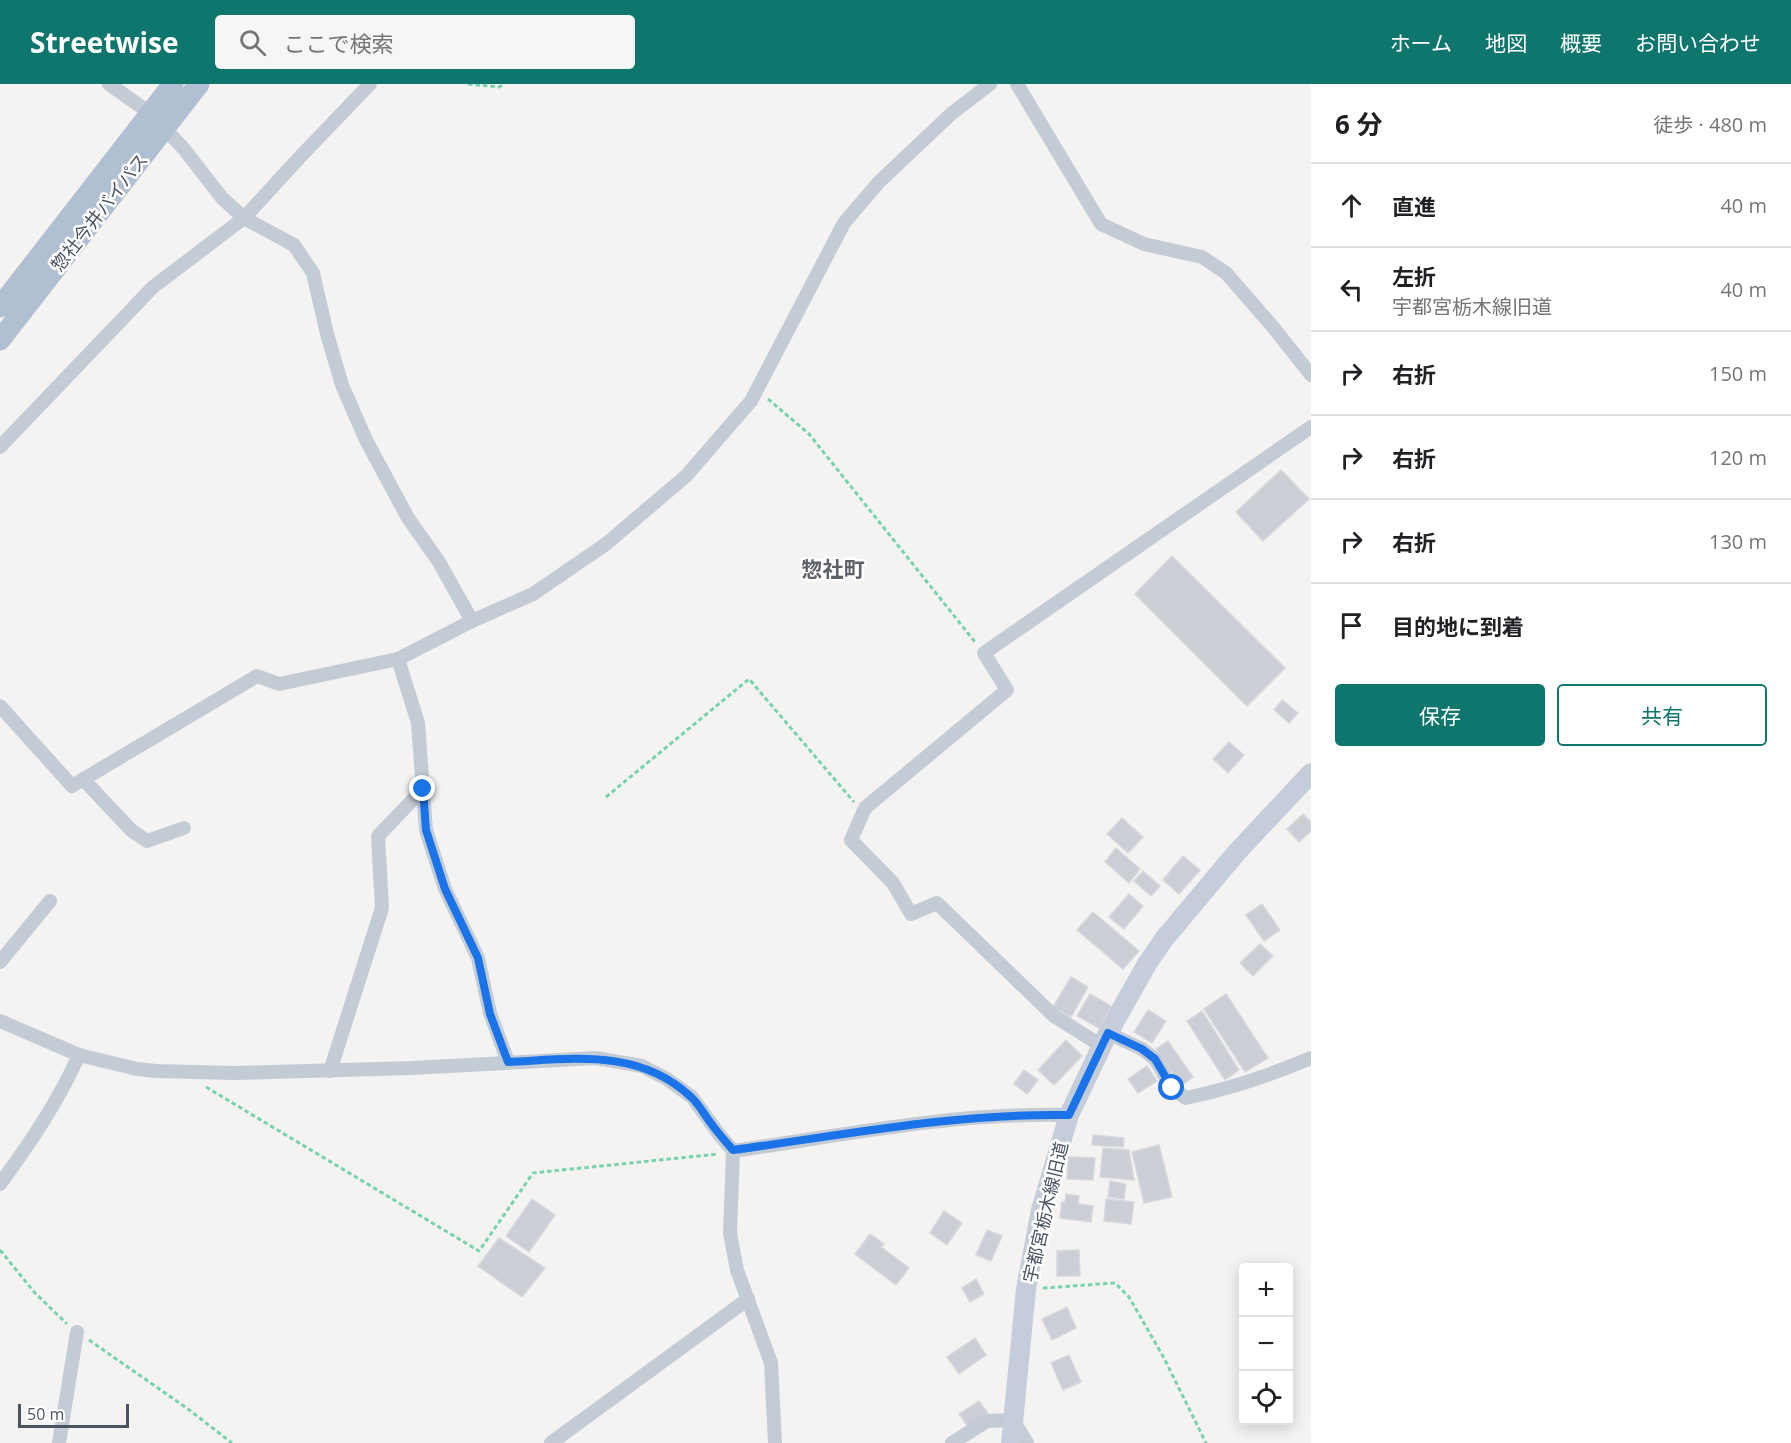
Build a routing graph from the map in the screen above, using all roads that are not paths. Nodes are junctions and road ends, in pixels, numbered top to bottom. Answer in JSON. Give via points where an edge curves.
{"nodes":[{"id":1,"x":109,"y":84,"type":"edge"},
{"id":2,"x":173,"y":84,"type":"edge"},
{"id":3,"x":199,"y":84,"type":"edge"},
{"id":4,"x":370,"y":84,"type":"edge"},
{"id":5,"x":990,"y":84,"type":"edge"},
{"id":6,"x":1017,"y":84,"type":"edge"},
{"id":7,"x":157,"y":121,"type":"junction"},
{"id":8,"x":244,"y":218,"type":"junction"},
{"id":9,"x":0,"y":307,"type":"edge"},
{"id":10,"x":0,"y":340,"type":"edge"},
{"id":11,"x":1311,"y":375,"type":"edge"},
{"id":12,"x":1311,"y":427,"type":"edge"},
{"id":13,"x":0,"y":447,"type":"edge"},
{"id":14,"x":472,"y":621,"type":"junction"},
{"id":15,"x":398,"y":659,"type":"junction"},
{"id":16,"x":0,"y":706,"type":"edge"},
{"id":17,"x":1311,"y":773,"type":"edge"},
{"id":18,"x":83,"y":779,"type":"junction"},
{"id":19,"x":423,"y":789,"type":"junction"},
{"id":20,"x":184,"y":828,"type":"dead end"},
{"id":21,"x":50,"y":901,"type":"dead end"},
{"id":22,"x":0,"y":962,"type":"edge"},
{"id":23,"x":0,"y":1021,"type":"edge"},
{"id":24,"x":1105,"y":1039,"type":"junction"},
{"id":25,"x":79,"y":1056,"type":"junction"},
{"id":26,"x":1311,"y":1058,"type":"edge"},
{"id":27,"x":508,"y":1062,"type":"junction"},
{"id":28,"x":330,"y":1071,"type":"junction"},
{"id":29,"x":1069,"y":1115,"type":"junction"},
{"id":30,"x":733,"y":1150,"type":"junction"},
{"id":31,"x":0,"y":1184,"type":"edge"},
{"id":32,"x":748,"y":1299,"type":"junction"},
{"id":33,"x":77,"y":1332,"type":"road end"},
{"id":34,"x":1013,"y":1420,"type":"junction"},
{"id":35,"x":60,"y":1443,"type":"edge"},
{"id":36,"x":551,"y":1443,"type":"edge"},
{"id":37,"x":775,"y":1443,"type":"edge"},
{"id":38,"x":952,"y":1443,"type":"edge"},
{"id":39,"x":1011,"y":1443,"type":"edge"},
{"id":40,"x":1027,"y":1443,"type":"edge"}],
"edges":[{"from":1,"to":7,"type":"street"},
{"from":2,"to":7,"type":"main road","name":"惣社今井バイパス"},
{"from":3,"to":7,"type":"main road","name":"惣社今井バイパス"},
{"from":4,"to":8,"type":"street"},
{"from":5,"to":14,"type":"street","via":[[951,114],[879,182],[844,223],[745,409],[686,476],[606,544],[532,594]]},
{"from":6,"to":11,"type":"street","via":[[1101,224],[1144,244],[1202,257],[1226,273]]},
{"from":7,"to":8,"type":"street","via":[[222,198]]},
{"from":7,"to":9,"type":"main road","name":"惣社今井バイパス"},
{"from":7,"to":10,"type":"main road","name":"惣社今井バイパス"},
{"from":8,"to":13,"type":"street","via":[[153,287]]},
{"from":8,"to":14,"type":"street","via":[[294,245],[313,273],[342,385],[366,440],[408,518],[439,562]]},
{"from":12,"to":24,"type":"street","via":[[984,653],[1007,690],[865,808],[850,840],[893,883],[911,914],[937,903],[1054,1017]]},
{"from":14,"to":15,"type":"street"},
{"from":15,"to":18,"type":"street","via":[[279,684],[257,676]]},
{"from":15,"to":19,"type":"street","via":[[418,723]]},
{"from":16,"to":18,"type":"street","via":[[72,786]]},
{"from":17,"to":24,"type":"street","name":"宇都宮栃木線旧道","via":[[1237,852],[1164,939]]},
{"from":18,"to":20,"type":"street","via":[[130,830],[147,841]]},
{"from":19,"to":27,"type":"street","via":[[426,830],[445,889],[478,958],[490,1014]]},
{"from":19,"to":28,"type":"street","via":[[378,836],[382,908]]},
{"from":21,"to":22,"type":"street"},
{"from":23,"to":25,"type":"street"},
{"from":24,"to":26,"type":"street","via":[[1142,1049],[1155,1059],[1172,1088],[1186,1098],[1281,1071]]},
{"from":24,"to":29,"type":"street","name":"宇都宮栃木線旧道"},
{"from":25,"to":28,"type":"street","via":[[137,1069],[182,1072]]},
{"from":25,"to":31,"type":"street","via":[[62,1092]]},
{"from":27,"to":28,"type":"street"},
{"from":27,"to":30,"type":"street","via":[[596,1058],[642,1066],[692,1097]]},
{"from":29,"to":30,"type":"street","via":[[940,1121]]},
{"from":29,"to":34,"type":"street","name":"宇都宮栃木線旧道","via":[[1041,1210],[1026,1289]]},
{"from":30,"to":32,"type":"street","via":[[730,1233]]},
{"from":32,"to":36,"type":"street"},
{"from":32,"to":37,"type":"street","via":[[771,1363]]},
{"from":33,"to":35,"type":"street"},
{"from":34,"to":38,"type":"street","via":[[987,1421]]},
{"from":34,"to":39,"type":"street","name":"宇都宮栃木線旧道"},
{"from":34,"to":40,"type":"street"}]}
